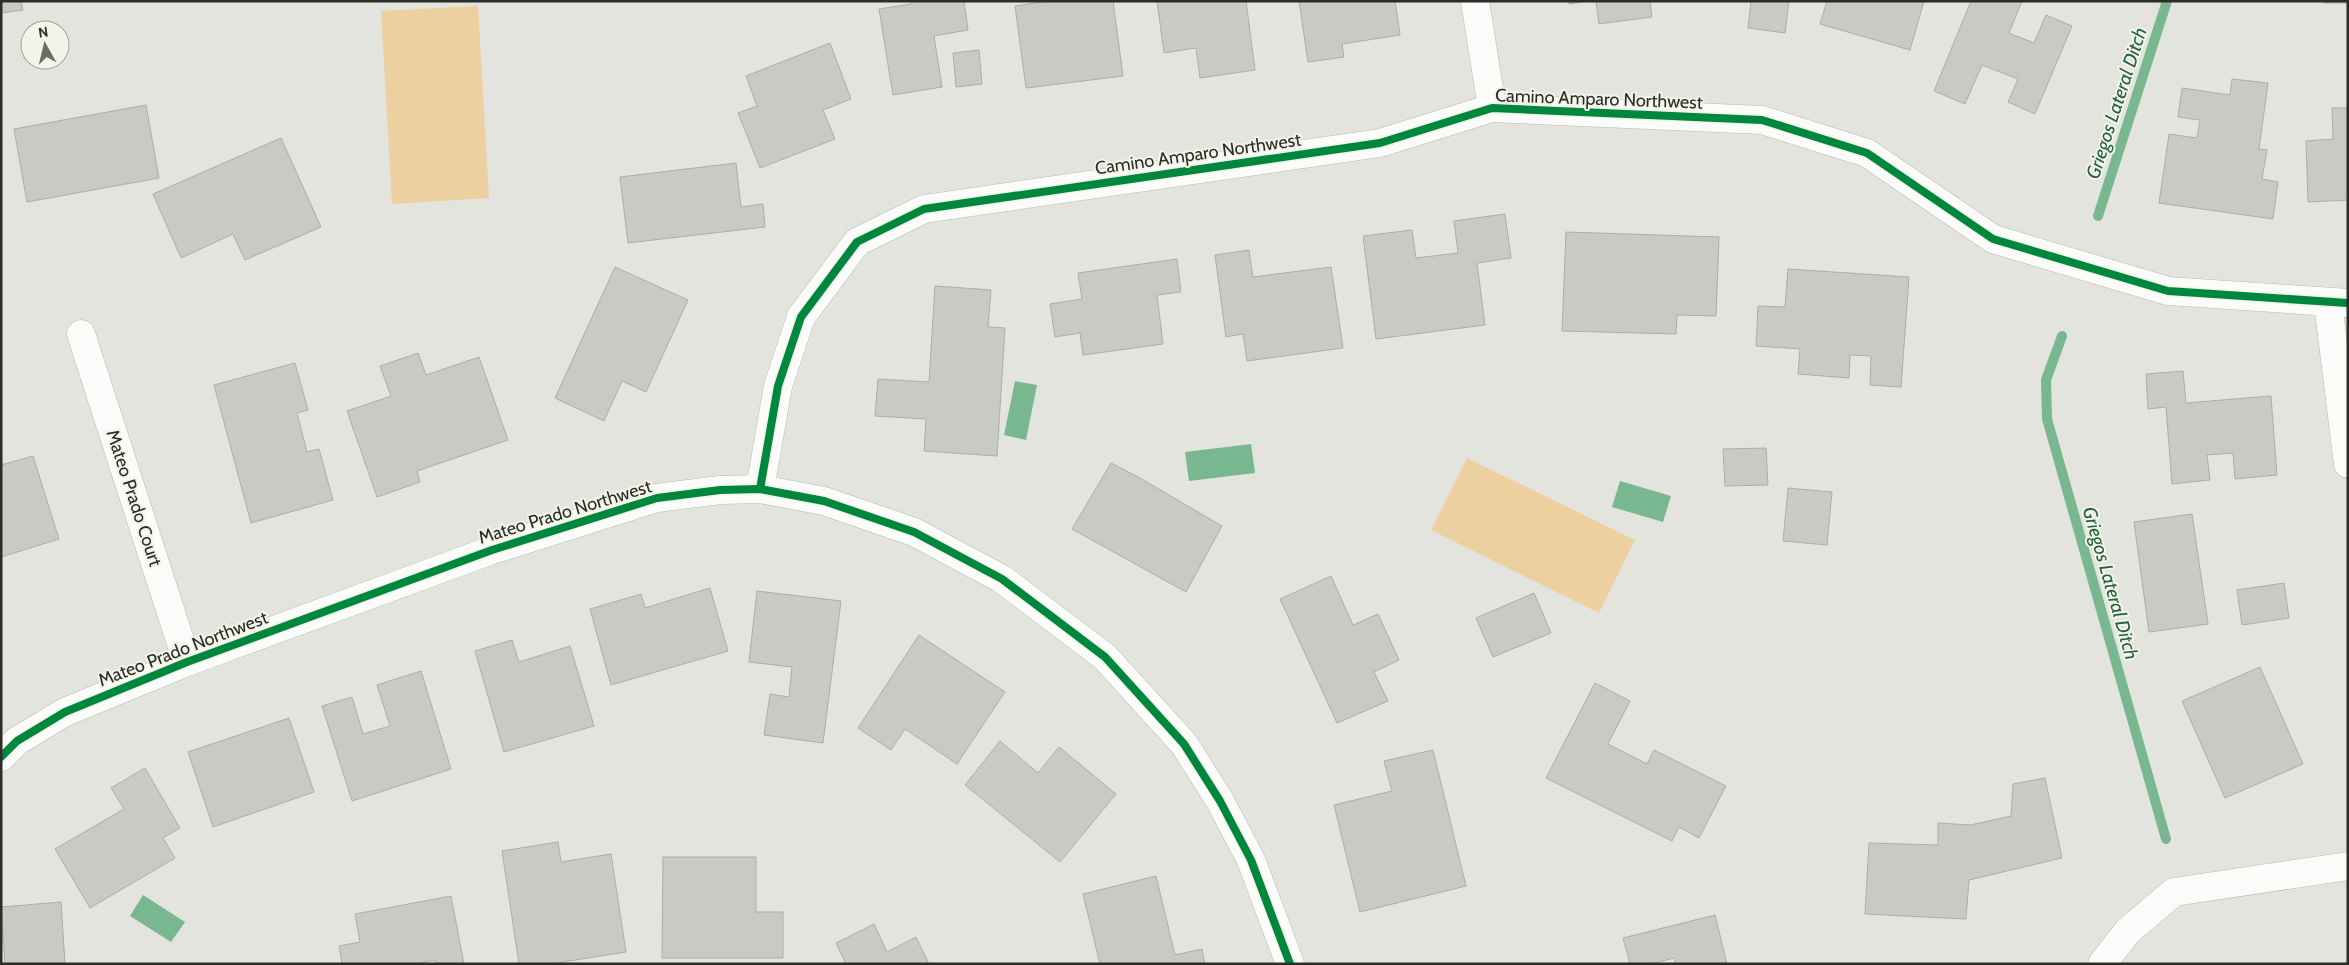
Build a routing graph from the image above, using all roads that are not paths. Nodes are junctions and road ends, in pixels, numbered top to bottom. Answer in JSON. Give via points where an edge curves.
{"nodes":[{"id":1,"x":1475,"y":1,"type":"edge"},
{"id":2,"x":1492,"y":108,"type":"junction"},
{"id":3,"x":2338,"y":303,"type":"edge"},
{"id":4,"x":81,"y":334,"type":"dead end"},
{"id":5,"x":2348,"y":464,"type":"edge"},
{"id":6,"x":760,"y":488,"type":"junction"},
{"id":7,"x":188,"y":662,"type":"junction"},
{"id":8,"x":1,"y":757,"type":"edge"},
{"id":9,"x":2348,"y":866,"type":"edge"},
{"id":10,"x":1290,"y":964,"type":"edge"},
{"id":11,"x":2102,"y":964,"type":"edge"}],
"edges":[{"from":1,"to":2,"type":"street"},
{"from":2,"to":3,"type":"street","name":"Camino Amparo Northwest","via":[[1762,120],[1867,153],[1993,238],[2168,291]]},
{"from":2,"to":6,"type":"street","name":"Camino Amparo Northwest","via":[[1380,143],[924,209],[857,242],[801,318],[778,386]]},
{"from":3,"to":5,"type":"street"},
{"from":4,"to":7,"type":"street","name":"Mateo Prado Court"},
{"from":6,"to":7,"type":"street","name":"Mateo Prado Northwest","via":[[656,498],[586,518]]},
{"from":6,"to":10,"type":"street","name":"Mateo Prado Northwest","via":[[824,501],[914,532],[1002,579],[1105,658],[1184,744],[1220,801],[1251,860]]},
{"from":7,"to":8,"type":"street","name":"Mateo Prado Northwest","via":[[65,712],[17,741]]},
{"from":9,"to":11,"type":"street","via":[[2174,892],[2128,931]]}]}
